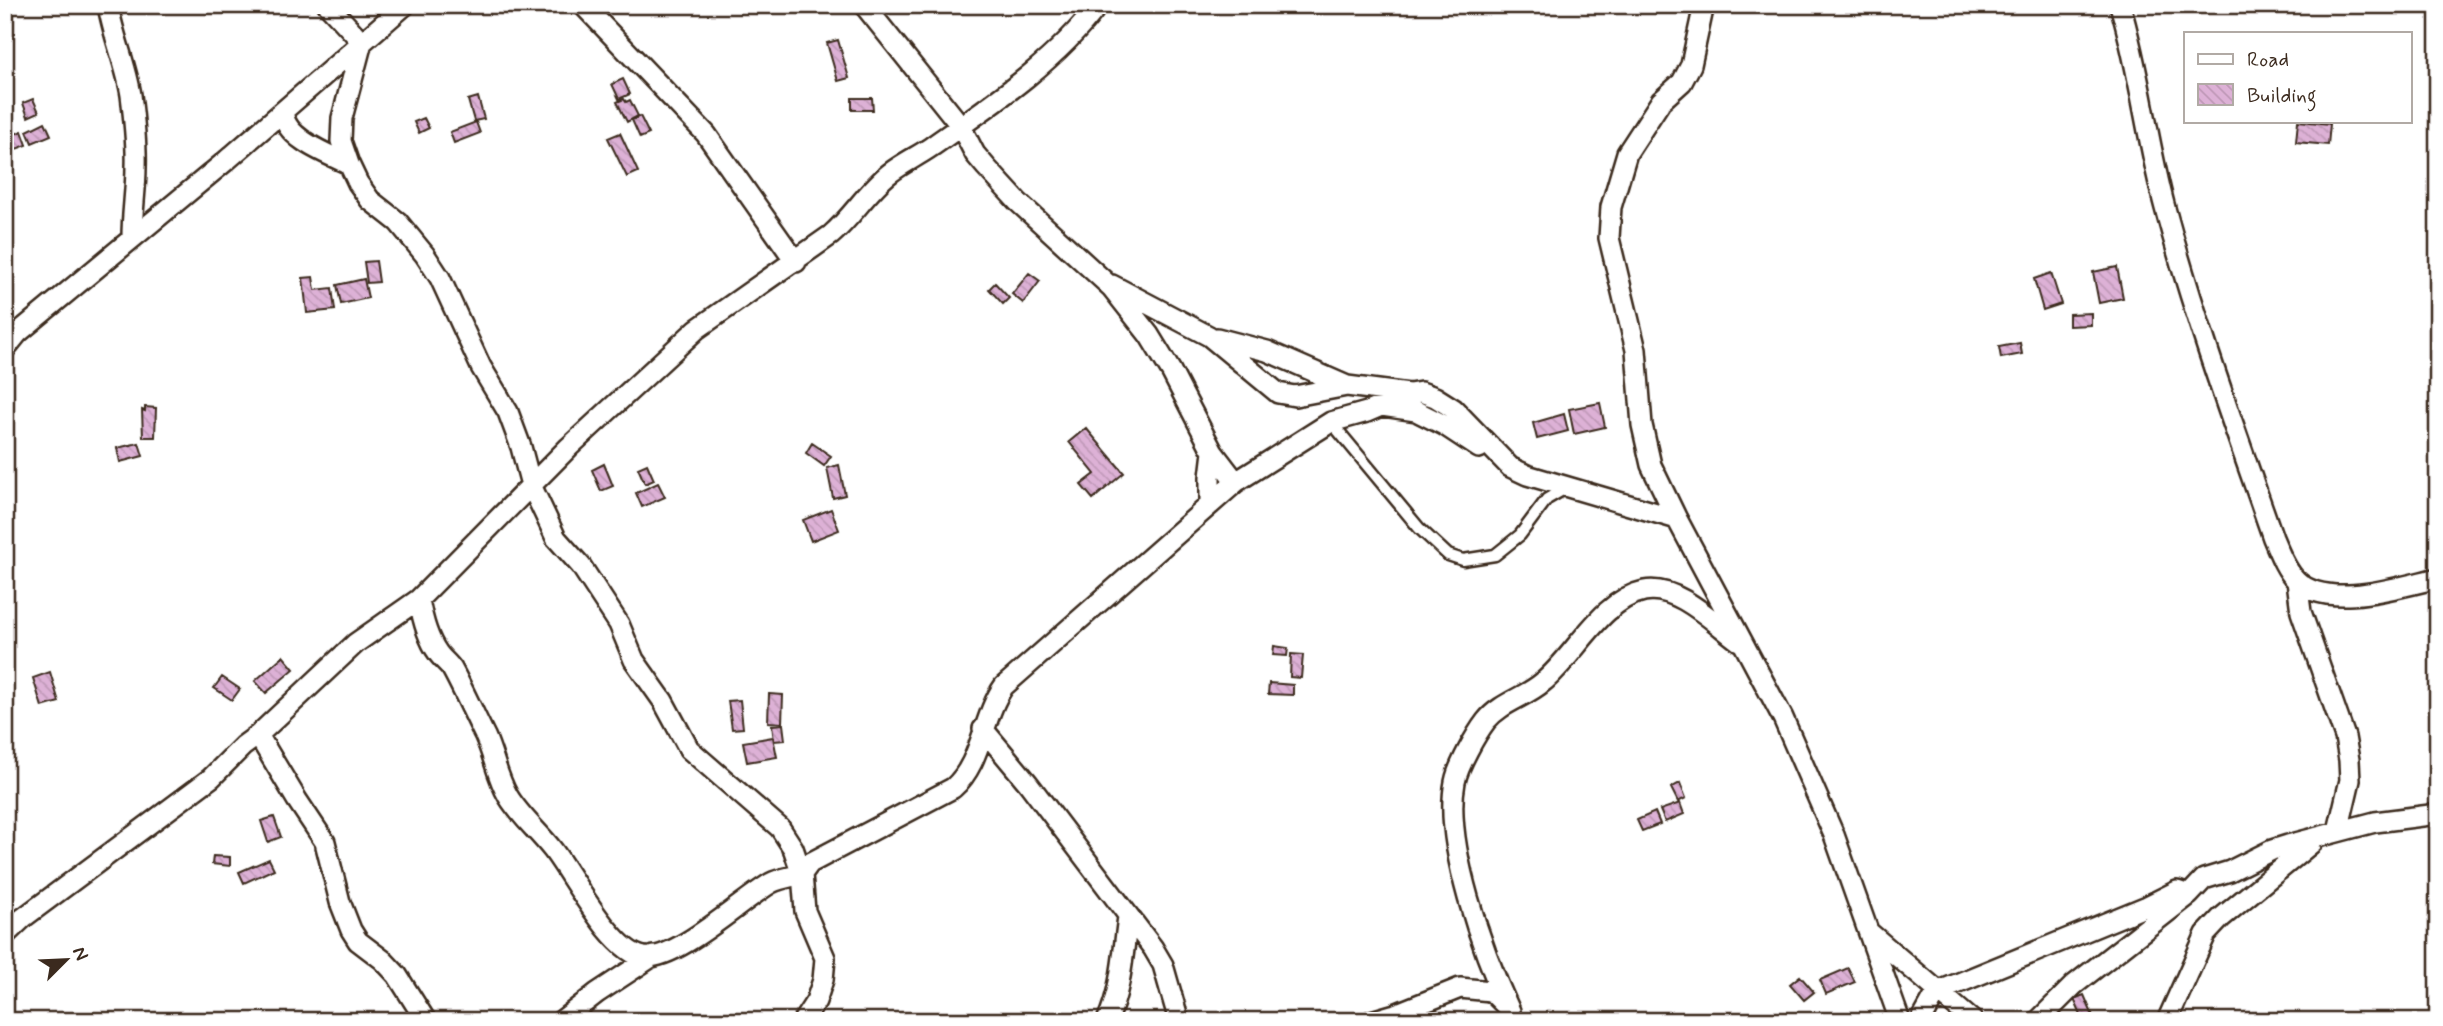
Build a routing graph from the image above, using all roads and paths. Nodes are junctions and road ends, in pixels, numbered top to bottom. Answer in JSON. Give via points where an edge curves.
{"nodes":[{"id":1,"x":108,"y":5,"type":"edge"},
{"id":2,"x":328,"y":5,"type":"edge"},
{"id":3,"x":405,"y":5,"type":"edge"},
{"id":4,"x":583,"y":5,"type":"edge"},
{"id":5,"x":864,"y":5,"type":"edge"},
{"id":6,"x":1074,"y":5,"type":"edge"},
{"id":7,"x":1098,"y":5,"type":"edge"},
{"id":8,"x":1704,"y":5,"type":"edge"},
{"id":9,"x":2120,"y":5,"type":"edge"},
{"id":10,"x":1085,"y":22,"type":"junction"},
{"id":11,"x":362,"y":42,"type":"junction"},
{"id":12,"x":284,"y":111,"type":"junction"},
{"id":13,"x":960,"y":125,"type":"junction"},
{"id":14,"x":349,"y":164,"type":"junction"},
{"id":15,"x":132,"y":237,"type":"junction"},
{"id":16,"x":796,"y":262,"type":"junction"},
{"id":17,"x":1105,"y":281,"type":"junction"},
{"id":18,"x":12,"y":334,"type":"edge"},
{"id":19,"x":1209,"y":336,"type":"junction"},
{"id":20,"x":5,"y":349,"type":"edge"},
{"id":21,"x":1347,"y":386,"type":"junction"},
{"id":22,"x":1409,"y":394,"type":"junction"},
{"id":23,"x":1382,"y":406,"type":"junction"},
{"id":24,"x":1331,"y":422,"type":"junction"},
{"id":25,"x":1213,"y":452,"type":"junction"},
{"id":26,"x":1510,"y":467,"type":"junction"},
{"id":27,"x":1236,"y":482,"type":"junction"},
{"id":28,"x":531,"y":485,"type":"junction"},
{"id":29,"x":1569,"y":486,"type":"junction"},
{"id":30,"x":1210,"y":505,"type":"junction"},
{"id":31,"x":1676,"y":519,"type":"junction"},
{"id":32,"x":2438,"y":578,"type":"edge"},
{"id":33,"x":2297,"y":581,"type":"junction"},
{"id":34,"x":419,"y":598,"type":"junction"},
{"id":35,"x":1743,"y":644,"type":"junction"},
{"id":36,"x":983,"y":729,"type":"junction"},
{"id":37,"x":258,"y":735,"type":"junction"},
{"id":38,"x":2438,"y":814,"type":"edge"},
{"id":39,"x":2329,"y":833,"type":"junction"},
{"id":40,"x":802,"y":874,"type":"junction"},
{"id":41,"x":2189,"y":895,"type":"junction"},
{"id":42,"x":1128,"y":917,"type":"junction"},
{"id":43,"x":1869,"y":932,"type":"junction"},
{"id":44,"x":5,"y":935,"type":"edge"},
{"id":45,"x":653,"y":956,"type":"junction"},
{"id":46,"x":1937,"y":992,"type":"junction"},
{"id":47,"x":1512,"y":1016,"type":"edge"},
{"id":48,"x":426,"y":1021,"type":"edge"},
{"id":49,"x":561,"y":1021,"type":"edge"},
{"id":50,"x":803,"y":1021,"type":"edge"},
{"id":51,"x":1107,"y":1021,"type":"edge"},
{"id":52,"x":1179,"y":1021,"type":"edge"},
{"id":53,"x":1371,"y":1021,"type":"edge"},
{"id":54,"x":1900,"y":1021,"type":"edge"},
{"id":55,"x":1922,"y":1021,"type":"edge"},
{"id":56,"x":1973,"y":1021,"type":"edge"},
{"id":57,"x":2038,"y":1021,"type":"edge"},
{"id":58,"x":2167,"y":1021,"type":"edge"}],
"edges":[{"from":1,"to":15,"type":"street","via":[[125,62],[132,110],[136,164]]},
{"from":2,"to":11,"type":"street"},
{"from":3,"to":11,"type":"street"},
{"from":4,"to":16,"type":"street","via":[[706,134]]},
{"from":5,"to":13,"type":"street"},
{"from":6,"to":10,"type":"street"},
{"from":7,"to":10,"type":"street"},
{"from":8,"to":31,"type":"street","via":[[1691,65],[1627,153],[1611,207],[1609,238],[1636,350],[1642,425],[1651,465]]},
{"from":9,"to":33,"type":"street","via":[[2164,206],[2210,360],[2273,538]]},
{"from":10,"to":13,"type":"street","via":[[1049,57]]},
{"from":11,"to":12,"type":"street"},
{"from":11,"to":14,"type":"street","via":[[342,118],[341,141]]},
{"from":12,"to":14,"type":"street","via":[[289,129],[301,139]]},
{"from":12,"to":15,"type":"street"},
{"from":13,"to":16,"type":"street","via":[[891,173],[846,222]]},
{"from":13,"to":17,"type":"street","via":[[985,167]]},
{"from":14,"to":28,"type":"street","via":[[370,200],[398,222],[440,278],[481,368],[508,412]]},
{"from":15,"to":18,"type":"street"},
{"from":16,"to":28,"type":"street","via":[[697,329]]},
{"from":17,"to":19,"type":"street"},
{"from":17,"to":25,"type":"street","via":[[1149,335]]},
{"from":18,"to":20,"type":"street"},
{"from":19,"to":21,"type":"street","via":[[1267,351]]},
{"from":19,"to":21,"type":"street","via":[[1278,393],[1295,396]]},
{"from":21,"to":22,"type":"street"},
{"from":22,"to":23,"type":"street"},
{"from":22,"to":26,"type":"street","via":[[1421,392],[1454,409]]},
{"from":23,"to":24,"type":"street"},
{"from":23,"to":26,"type":"street","via":[[1416,411]]},
{"from":24,"to":27,"type":"street"},
{"from":24,"to":29,"type":"lane","via":[[1419,528],[1448,555],[1463,560],[1495,555],[1520,535],[1547,499]]},
{"from":25,"to":27,"type":"street"},
{"from":25,"to":30,"type":"street"},
{"from":26,"to":29,"type":"street"},
{"from":27,"to":30,"type":"street"},
{"from":28,"to":34,"type":"street"},
{"from":28,"to":40,"type":"street","via":[[556,538],[620,624],[634,660],[689,749],[785,833]]},
{"from":29,"to":31,"type":"street"},
{"from":30,"to":36,"type":"street","via":[[1004,686]]},
{"from":31,"to":35,"type":"street"},
{"from":32,"to":33,"type":"street","via":[[2365,594],[2330,595]]},
{"from":33,"to":39,"type":"street","via":[[2301,612],[2349,760],[2350,780]]},
{"from":34,"to":37,"type":"street","via":[[356,643]]},
{"from":34,"to":45,"type":"street","via":[[432,643],[468,702],[509,797],[552,848],[597,917],[631,952]]},
{"from":35,"to":43,"type":"street","via":[[1783,718],[1835,835]]},
{"from":35,"to":47,"type":"street","via":[[1678,596],[1644,591],[1601,617],[1550,677],[1486,720],[1455,779],[1452,805],[1460,865],[1486,955]]},
{"from":36,"to":40,"type":"street","via":[[972,762],[953,788],[810,863]]},
{"from":36,"to":42,"type":"street"},
{"from":37,"to":44,"type":"street","via":[[211,778]]},
{"from":37,"to":48,"type":"street","via":[[325,842],[343,912],[358,941],[397,975]]},
{"from":38,"to":39,"type":"street"},
{"from":39,"to":41,"type":"street","via":[[2272,850],[2230,872],[2204,879]]},
{"from":39,"to":58,"type":"street","via":[[2206,934]]},
{"from":40,"to":45,"type":"street","via":[[774,881],[693,938]]},
{"from":40,"to":50,"type":"street","via":[[805,911],[825,958],[816,1001]]},
{"from":41,"to":46,"type":"street","via":[[2177,891]]},
{"from":41,"to":57,"type":"street","via":[[2074,985]]},
{"from":42,"to":51,"type":"street","via":[[1118,991]]},
{"from":42,"to":52,"type":"street","via":[[1163,965]]},
{"from":43,"to":46,"type":"street"},
{"from":43,"to":54,"type":"street"},
{"from":45,"to":49,"type":"street"},
{"from":46,"to":55,"type":"street"},
{"from":46,"to":56,"type":"street"},
{"from":47,"to":53,"type":"street","via":[[1492,991],[1460,988]]}]}
